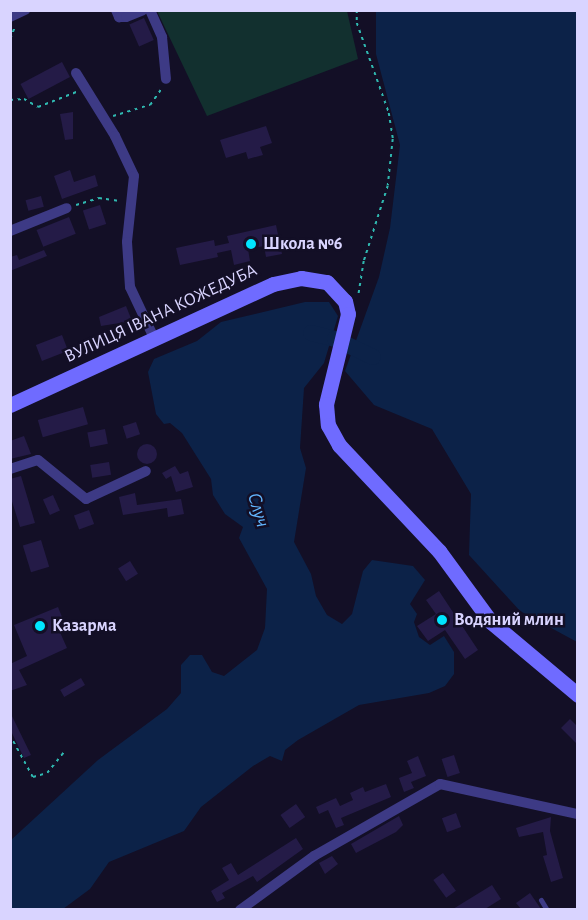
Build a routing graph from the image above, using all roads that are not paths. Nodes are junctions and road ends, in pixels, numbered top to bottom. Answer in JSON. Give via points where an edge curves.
{"nodes":[{"id":1,"x":26,"y":10,"type":"edge"},
{"id":2,"x":116,"y":10,"type":"edge"},
{"id":3,"x":143,"y":10,"type":"edge"},
{"id":4,"x":150,"y":10,"type":"edge"},
{"id":5,"x":11,"y":17,"type":"edge"},
{"id":6,"x":76,"y":74,"type":"dead end"},
{"id":7,"x":166,"y":79,"type":"road end"},
{"id":8,"x":67,"y":208,"type":"road end"},
{"id":9,"x":10,"y":231,"type":"edge"},
{"id":10,"x":154,"y":338,"type":"junction"},
{"id":11,"x":10,"y":405,"type":"edge"},
{"id":12,"x":10,"y":469,"type":"edge"},
{"id":13,"x":146,"y":471,"type":"dead end"},
{"id":14,"x":578,"y":695,"type":"edge"},
{"id":15,"x":578,"y":814,"type":"edge"},
{"id":16,"x":541,"y":900,"type":"dead end"},
{"id":17,"x":240,"y":909,"type":"edge"},
{"id":18,"x":547,"y":909,"type":"edge"}],
"edges":[{"from":1,"to":5,"type":"street"},
{"from":2,"to":3,"type":"street","via":[[119,17],[126,17]]},
{"from":4,"to":7,"type":"street","via":[[162,37]]},
{"from":6,"to":10,"type":"street","via":[[134,176],[127,242],[130,288]]},
{"from":8,"to":9,"type":"street"},
{"from":10,"to":11,"type":"main road","name":"ВУЛИЦЯ ІВАНА КОЖЕДУБА"},
{"from":10,"to":14,"type":"main road","name":"ВУЛИЦЯ ІВАНА КОЖЕДУБА","via":[[273,284],[301,278],[327,282],[342,295],[348,314],[326,404],[328,425],[339,445],[439,551],[491,622]]},
{"from":12,"to":13,"type":"street","via":[[38,460],[86,499]]},
{"from":15,"to":17,"type":"street","via":[[440,784],[314,856]]},
{"from":16,"to":18,"type":"lane"}]}
